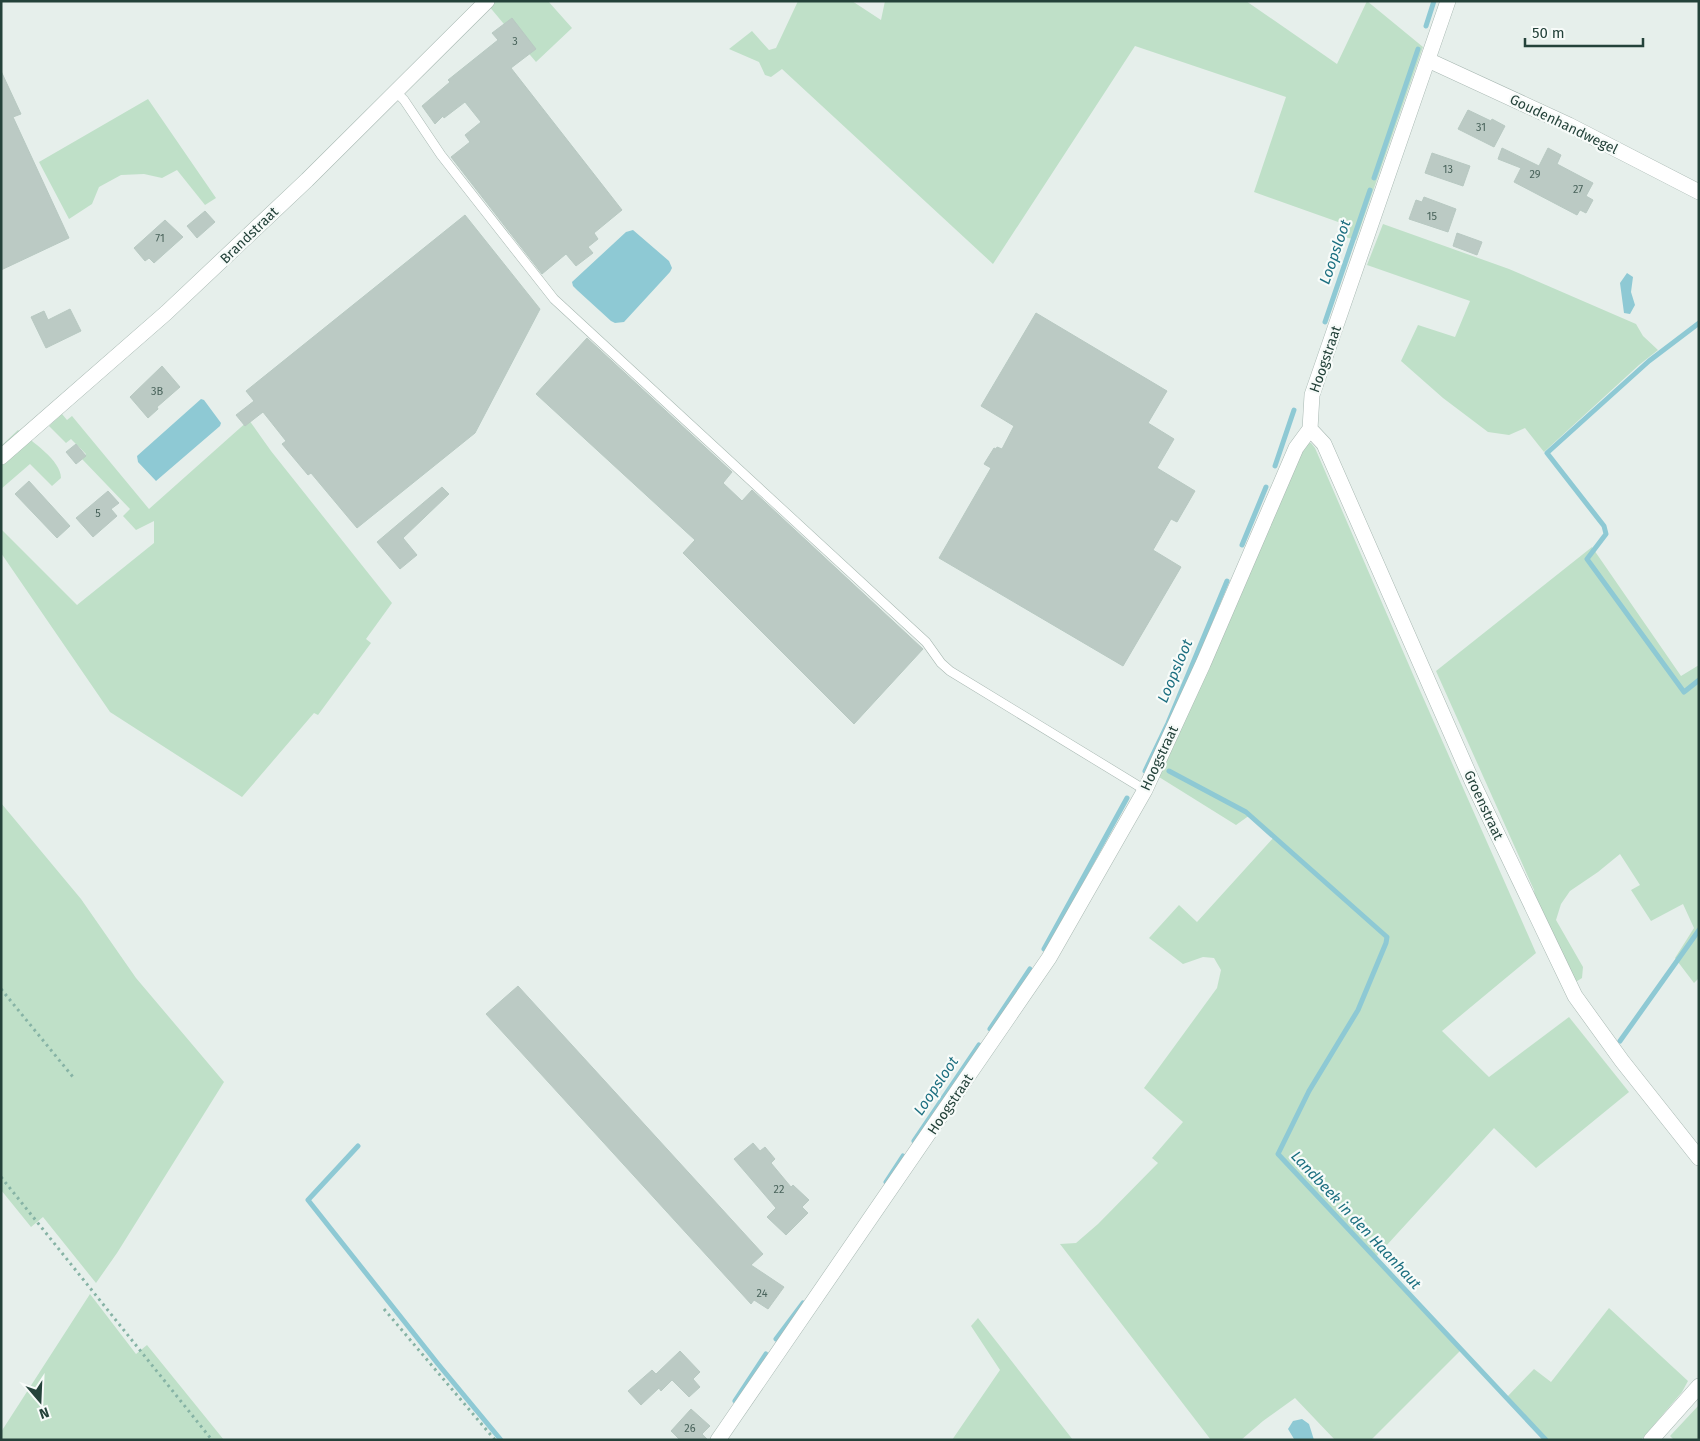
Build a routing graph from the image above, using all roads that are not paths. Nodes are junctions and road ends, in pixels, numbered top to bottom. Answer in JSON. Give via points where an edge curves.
{"nodes":[{"id":1,"x":487,"y":1,"type":"edge"},
{"id":2,"x":1448,"y":1,"type":"edge"},
{"id":3,"x":1428,"y":60,"type":"junction"},
{"id":4,"x":396,"y":92,"type":"junction"},
{"id":5,"x":1699,"y":192,"type":"edge"},
{"id":6,"x":1310,"y":429,"type":"junction"},
{"id":7,"x":1,"y":457,"type":"edge"},
{"id":8,"x":1145,"y":790,"type":"junction"},
{"id":9,"x":1699,"y":1158,"type":"edge"},
{"id":10,"x":1699,"y":1386,"type":"edge"},
{"id":11,"x":718,"y":1440,"type":"edge"},
{"id":12,"x":1652,"y":1440,"type":"edge"}],
"edges":[{"from":1,"to":4,"type":"street","name":"Brandstraat"},
{"from":2,"to":3,"type":"street","name":"Hoogstraat"},
{"from":3,"to":5,"type":"street","name":"Goudenhandwegel","via":[[1566,124]]},
{"from":3,"to":6,"type":"street","name":"Hoogstraat","via":[[1312,395]]},
{"from":4,"to":7,"type":"street","name":"Brandstraat","via":[[166,313]]},
{"from":4,"to":8,"type":"lane","via":[[554,299],[926,642],[941,663]]},
{"from":6,"to":8,"type":"street","name":"Hoogstraat","via":[[1296,448]]},
{"from":6,"to":9,"type":"street","name":"Groenstraat","via":[[1324,444],[1472,781],[1575,996]]},
{"from":8,"to":11,"type":"street","name":"Hoogstraat","via":[[1049,958]]},
{"from":10,"to":12,"type":"street"}]}
